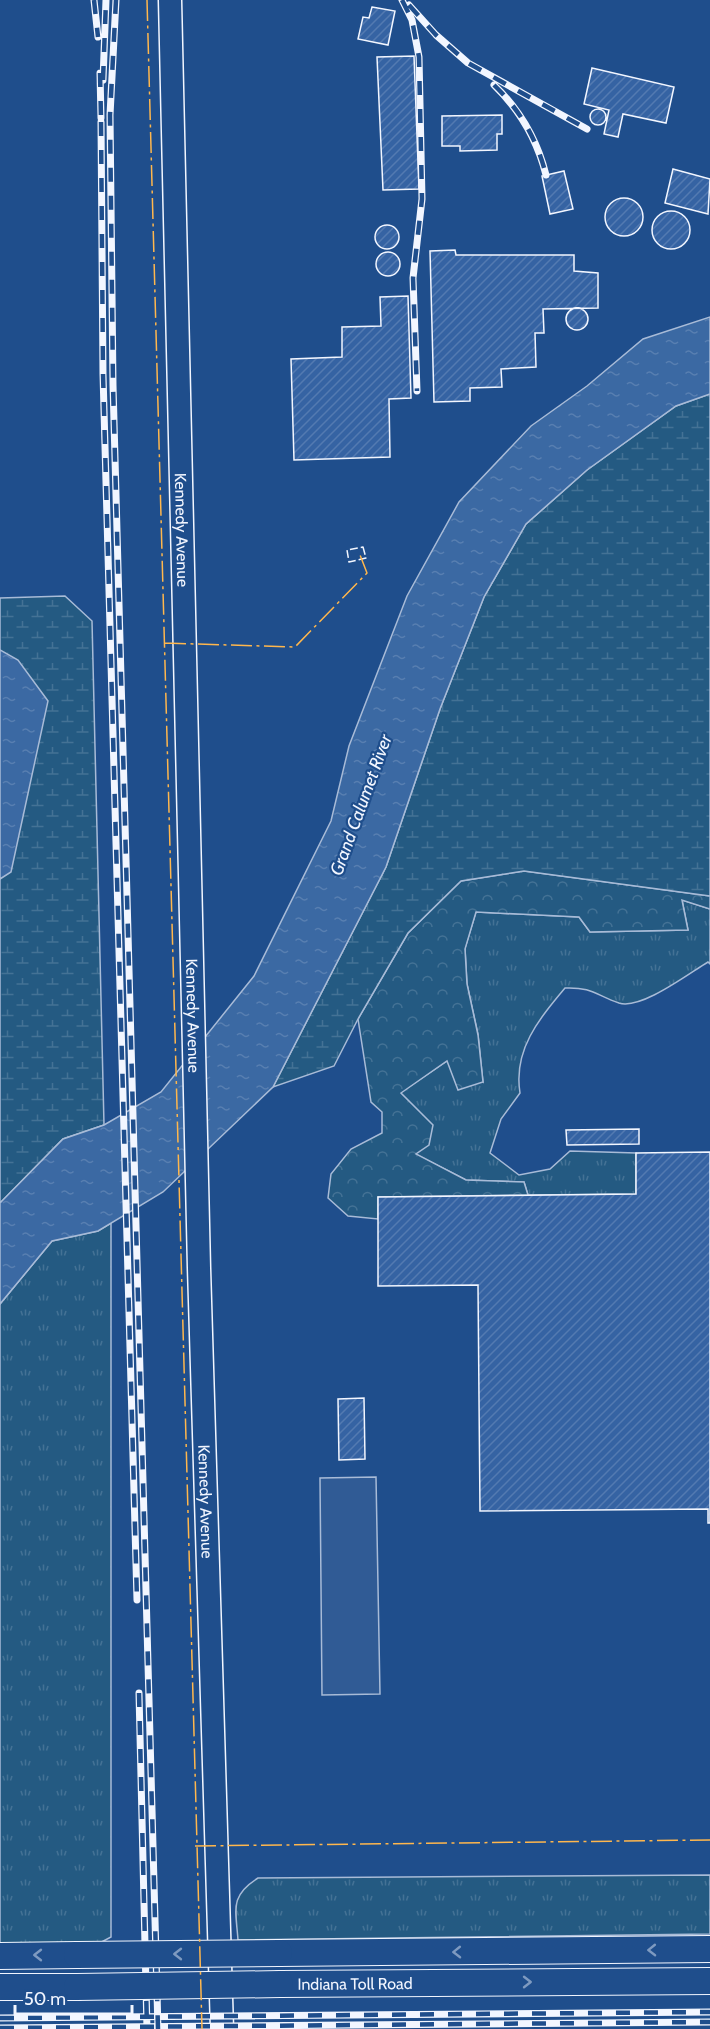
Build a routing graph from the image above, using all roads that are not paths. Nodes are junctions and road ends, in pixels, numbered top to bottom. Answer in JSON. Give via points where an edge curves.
{"nodes":[{"id":1,"x":170,"y":0,"type":"edge"},
{"id":2,"x":710,"y":1949,"type":"edge"},
{"id":3,"x":0,"y":1956,"type":"edge"},
{"id":4,"x":710,"y":1981,"type":"edge"},
{"id":5,"x":0,"y":1987,"type":"edge"},
{"id":6,"x":222,"y":2029,"type":"edge"}],
"edges":[{"from":1,"to":6,"type":"main road","name":"Kennedy Avenue","via":[[198,1268]]},
{"from":2,"to":3,"type":"highway","name":"Indiana Toll Road","one_way":true,"bridge":true},
{"from":5,"to":4,"type":"highway","name":"Indiana Toll Road","one_way":true,"bridge":true}]}
